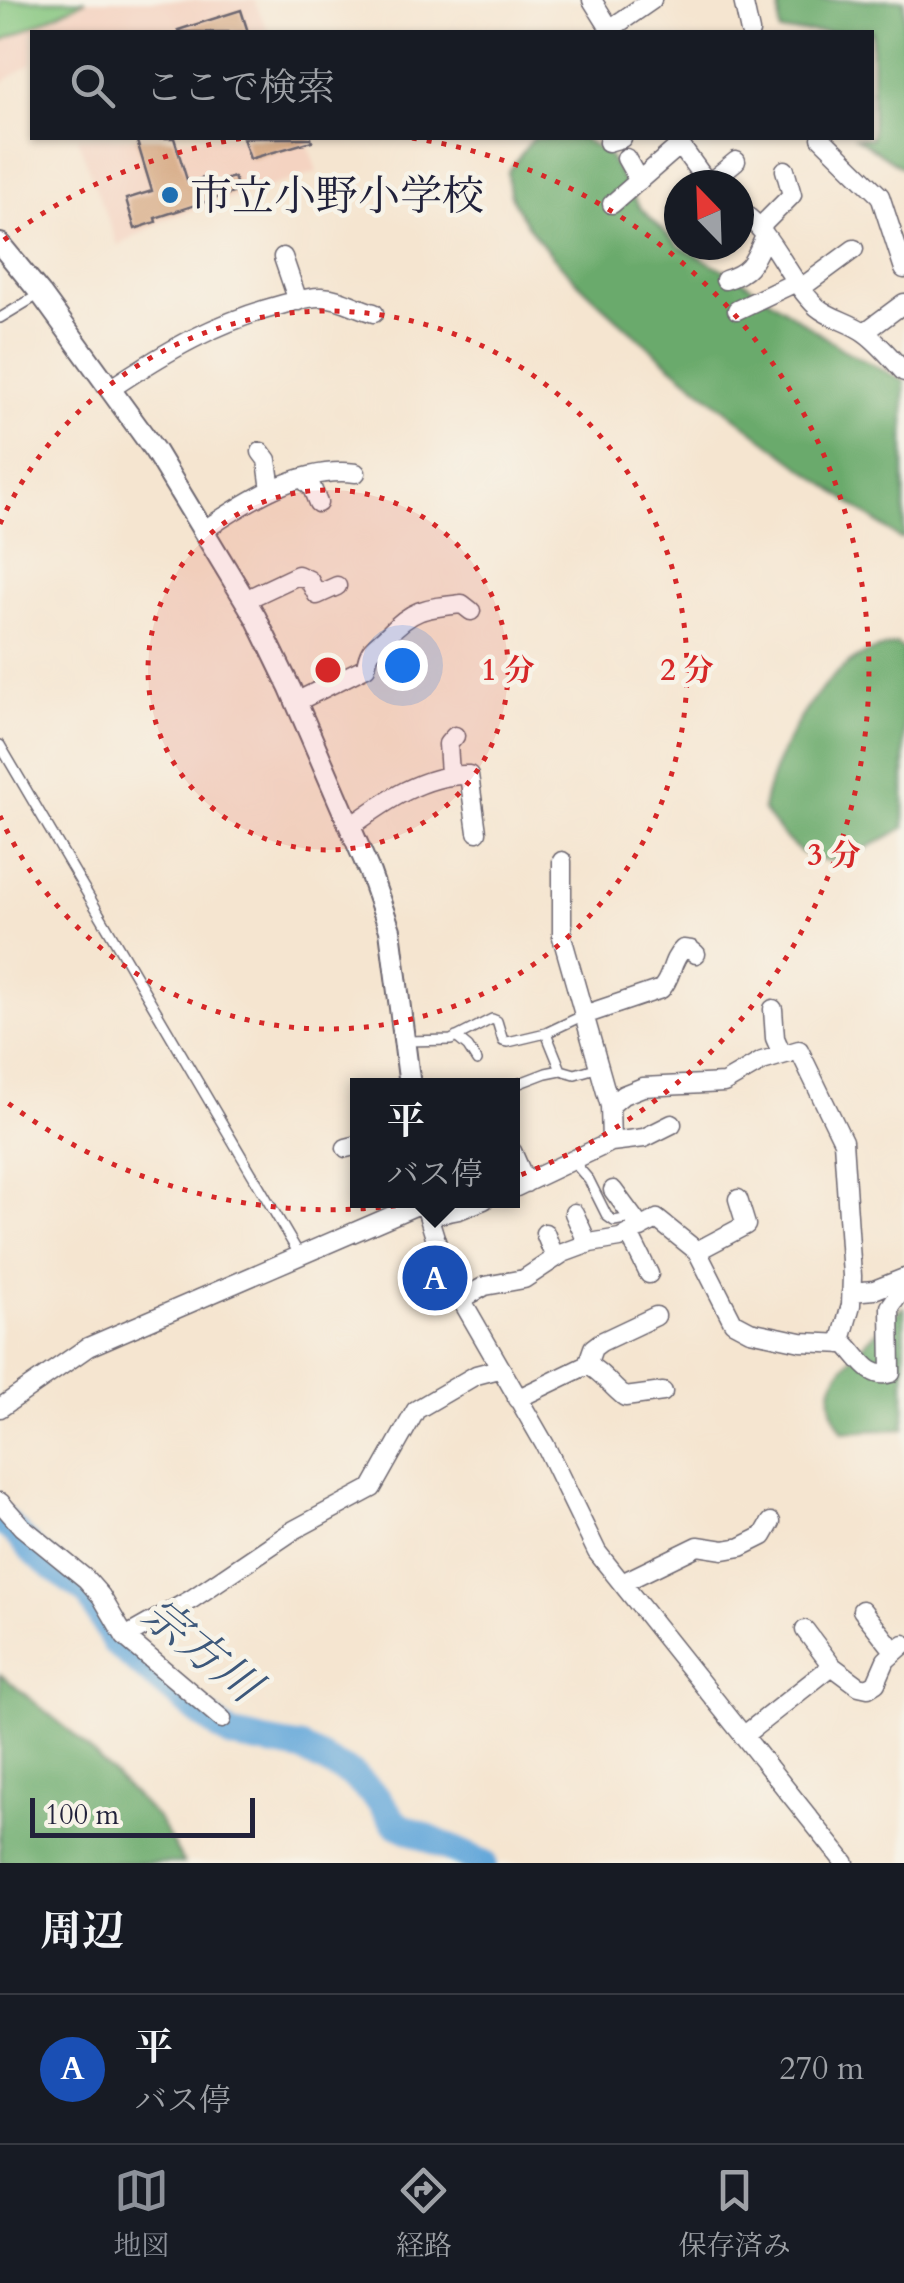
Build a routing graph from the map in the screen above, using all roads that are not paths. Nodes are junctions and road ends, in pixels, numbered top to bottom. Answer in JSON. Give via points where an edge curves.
{"nodes":[{"id":1,"x":592,"y":0,"type":"edge"},
{"id":2,"x":652,"y":0,"type":"edge"},
{"id":3,"x":743,"y":0,"type":"edge"},
{"id":4,"x":610,"y":30,"type":"edge"},
{"id":5,"x":612,"y":30,"type":"edge"},
{"id":6,"x":750,"y":30,"type":"edge"},
{"id":7,"x":823,"y":140,"type":"edge"},
{"id":8,"x":678,"y":141,"type":"edge"},
{"id":9,"x":626,"y":158,"type":"dead end"},
{"id":10,"x":736,"y":161,"type":"dead end"},
{"id":11,"x":699,"y":170,"type":"edge"},
{"id":12,"x":725,"y":170,"type":"edge"},
{"id":13,"x":785,"y":170,"type":"dead end"},
{"id":14,"x":639,"y":180,"type":"junction"},
{"id":15,"x":612,"y":204,"type":"dead end"},
{"id":16,"x":754,"y":224,"type":"edge"},
{"id":17,"x":762,"y":232,"type":"junction"},
{"id":18,"x":0,"y":244,"type":"edge"},
{"id":19,"x":854,"y":248,"type":"dead end"},
{"id":20,"x":282,"y":257,"type":"dead end"},
{"id":21,"x":904,"y":269,"type":"edge"},
{"id":22,"x":725,"y":280,"type":"dead end"},
{"id":23,"x":798,"y":285,"type":"junction"},
{"id":24,"x":41,"y":294,"type":"junction"},
{"id":25,"x":298,"y":300,"type":"junction"},
{"id":26,"x":904,"y":303,"type":"edge"},
{"id":27,"x":737,"y":310,"type":"dead end"},
{"id":28,"x":374,"y":313,"type":"dead end"},
{"id":29,"x":0,"y":318,"type":"edge"},
{"id":30,"x":865,"y":332,"type":"junction"},
{"id":31,"x":904,"y":372,"type":"edge"},
{"id":32,"x":110,"y":389,"type":"junction"},
{"id":33,"x":261,"y":452,"type":"dead end"},
{"id":34,"x":356,"y":473,"type":"dead end"},
{"id":35,"x":303,"y":479,"type":"junction"},
{"id":36,"x":271,"y":490,"type":"junction"},
{"id":37,"x":318,"y":503,"type":"dead end"},
{"id":38,"x":203,"y":531,"type":"junction"},
{"id":39,"x":337,"y":586,"type":"dead end"},
{"id":40,"x":245,"y":600,"type":"junction"},
{"id":41,"x":472,"y":611,"type":"dead end"},
{"id":42,"x":296,"y":702,"type":"junction"},
{"id":43,"x":455,"y":736,"type":"dead end"},
{"id":44,"x":0,"y":746,"type":"edge"},
{"id":45,"x":450,"y":774,"type":"junction"},
{"id":46,"x":350,"y":826,"type":"junction"},
{"id":47,"x":477,"y":832,"type":"dead end"},
{"id":48,"x":562,"y":861,"type":"dead end"},
{"id":49,"x":696,"y":954,"type":"dead end"},
{"id":50,"x":773,"y":1009,"type":"dead end"},
{"id":51,"x":584,"y":1015,"type":"junction"},
{"id":52,"x":546,"y":1033,"type":"junction"},
{"id":53,"x":456,"y":1037,"type":"junction"},
{"id":54,"x":404,"y":1041,"type":"junction"},
{"id":55,"x":782,"y":1054,"type":"junction"},
{"id":56,"x":477,"y":1061,"type":"dead end"},
{"id":57,"x":599,"y":1067,"type":"junction"},
{"id":58,"x":560,"y":1070,"type":"junction"},
{"id":59,"x":409,"y":1078,"type":"edge"},
{"id":60,"x":520,"y":1083,"type":"edge"},
{"id":61,"x":610,"y":1106,"type":"junction"},
{"id":62,"x":672,"y":1124,"type":"dead end"},
{"id":63,"x":611,"y":1142,"type":"junction"},
{"id":64,"x":572,"y":1160,"type":"junction"},
{"id":65,"x":520,"y":1186,"type":"edge"},
{"id":66,"x":613,"y":1190,"type":"dead end"},
{"id":67,"x":738,"y":1198,"type":"dead end"},
{"id":68,"x":421,"y":1208,"type":"edge"},
{"id":69,"x":427,"y":1208,"type":"edge"},
{"id":70,"x":574,"y":1213,"type":"dead end"},
{"id":71,"x":634,"y":1227,"type":"junction"},
{"id":72,"x":545,"y":1233,"type":"dead end"},
{"id":73,"x":588,"y":1244,"type":"junction"},
{"id":74,"x":698,"y":1251,"type":"junction"},
{"id":75,"x":299,"y":1254,"type":"junction"},
{"id":76,"x":555,"y":1258,"type":"junction"},
{"id":77,"x":649,"y":1274,"type":"dead end"},
{"id":78,"x":904,"y":1278,"type":"edge"},
{"id":79,"x":904,"y":1287,"type":"edge"},
{"id":80,"x":851,"y":1292,"type":"junction"},
{"id":81,"x":460,"y":1300,"type":"junction"},
{"id":82,"x":656,"y":1316,"type":"dead end"},
{"id":83,"x":840,"y":1344,"type":"junction"},
{"id":84,"x":587,"y":1365,"type":"junction"},
{"id":85,"x":499,"y":1369,"type":"junction"},
{"id":86,"x":663,"y":1392,"type":"dead end"},
{"id":87,"x":518,"y":1399,"type":"junction"},
{"id":88,"x":0,"y":1408,"type":"edge"},
{"id":89,"x":0,"y":1502,"type":"edge"},
{"id":90,"x":772,"y":1522,"type":"dead end"},
{"id":91,"x":622,"y":1584,"type":"junction"},
{"id":92,"x":862,"y":1610,"type":"dead end"},
{"id":93,"x":805,"y":1630,"type":"dead end"},
{"id":94,"x":125,"y":1637,"type":"junction"},
{"id":95,"x":900,"y":1648,"type":"edge"},
{"id":96,"x":832,"y":1666,"type":"junction"},
{"id":97,"x":222,"y":1719,"type":"dead end"},
{"id":98,"x":742,"y":1736,"type":"junction"},
{"id":99,"x":845,"y":1863,"type":"edge"}],
"edges":[{"from":1,"to":4,"type":"street"},
{"from":2,"to":5,"type":"street"},
{"from":3,"to":6,"type":"street"},
{"from":7,"to":21,"type":"street","via":[[880,196]]},
{"from":8,"to":11,"type":"street"},
{"from":8,"to":14,"type":"street"},
{"from":9,"to":14,"type":"street"},
{"from":10,"to":12,"type":"street"},
{"from":13,"to":17,"type":"street","via":[[792,195]]},
{"from":14,"to":15,"type":"street"},
{"from":16,"to":17,"type":"street"},
{"from":17,"to":22,"type":"street","via":[[752,265]]},
{"from":17,"to":23,"type":"street"},
{"from":18,"to":24,"type":"street"},
{"from":19,"to":23,"type":"street"},
{"from":20,"to":25,"type":"street"},
{"from":23,"to":27,"type":"street"},
{"from":23,"to":30,"type":"street","via":[[819,308]]},
{"from":24,"to":29,"type":"lane"},
{"from":24,"to":32,"type":"street"},
{"from":25,"to":28,"type":"street","via":[[342,299]]},
{"from":25,"to":32,"type":"street","via":[[237,316]]},
{"from":26,"to":30,"type":"street"},
{"from":30,"to":31,"type":"street"},
{"from":32,"to":38,"type":"street"},
{"from":33,"to":36,"type":"street"},
{"from":34,"to":35,"type":"street"},
{"from":35,"to":36,"type":"street"},
{"from":35,"to":37,"type":"street"},
{"from":36,"to":38,"type":"street"},
{"from":38,"to":40,"type":"street"},
{"from":39,"to":40,"type":"street","via":[[317,595],[298,575]]},
{"from":40,"to":42,"type":"street"},
{"from":41,"to":42,"type":"street","via":[[462,604],[417,610],[369,651],[366,668]]},
{"from":42,"to":46,"type":"street"},
{"from":43,"to":45,"type":"street","via":[[448,744]]},
{"from":44,"to":75,"type":"lane"},
{"from":45,"to":46,"type":"street","via":[[393,796]]},
{"from":45,"to":47,"type":"street","via":[[469,775]]},
{"from":46,"to":54,"type":"street","via":[[390,930]]},
{"from":48,"to":51,"type":"street","via":[[562,938]]},
{"from":49,"to":51,"type":"street","via":[[683,949],[674,957],[661,990]]},
{"from":50,"to":55,"type":"street"},
{"from":51,"to":52,"type":"lane"},
{"from":51,"to":57,"type":"street"},
{"from":52,"to":53,"type":"lane","via":[[503,1041],[492,1018]]},
{"from":52,"to":58,"type":"lane"},
{"from":53,"to":54,"type":"lane"},
{"from":53,"to":56,"type":"lane"},
{"from":54,"to":59,"type":"street"},
{"from":55,"to":61,"type":"street","via":[[724,1083],[644,1087]]},
{"from":55,"to":80,"type":"street","via":[[799,1050],[843,1141]]},
{"from":57,"to":58,"type":"lane","via":[[575,1074]]},
{"from":57,"to":61,"type":"street"},
{"from":58,"to":60,"type":"lane"},
{"from":61,"to":63,"type":"street"},
{"from":62,"to":63,"type":"street","via":[[644,1138]]},
{"from":63,"to":64,"type":"street"},
{"from":64,"to":65,"type":"street"},
{"from":64,"to":71,"type":"lane","via":[[607,1216]]},
{"from":66,"to":71,"type":"street"},
{"from":67,"to":74,"type":"street","via":[[746,1224]]},
{"from":68,"to":75,"type":"street"},
{"from":69,"to":81,"type":"street"},
{"from":70,"to":73,"type":"street"},
{"from":71,"to":73,"type":"street"},
{"from":71,"to":74,"type":"street","via":[[657,1219]]},
{"from":71,"to":77,"type":"street"},
{"from":72,"to":76,"type":"street"},
{"from":73,"to":76,"type":"street"},
{"from":74,"to":83,"type":"street","via":[[734,1322],[750,1332]]},
{"from":75,"to":88,"type":"street","via":[[88,1347]]},
{"from":76,"to":81,"type":"street","via":[[524,1278],[485,1286]]},
{"from":78,"to":80,"type":"street"},
{"from":79,"to":83,"type":"street","via":[[890,1307],[892,1373],[872,1374]]},
{"from":80,"to":83,"type":"street"},
{"from":81,"to":85,"type":"street"},
{"from":82,"to":84,"type":"street","via":[[593,1348]]},
{"from":84,"to":86,"type":"street","via":[[624,1397]]},
{"from":84,"to":87,"type":"street"},
{"from":85,"to":87,"type":"street"},
{"from":85,"to":94,"type":"street","via":[[416,1410],[372,1488]]},
{"from":87,"to":91,"type":"street","via":[[598,1552]]},
{"from":89,"to":94,"type":"street","via":[[86,1579]]},
{"from":90,"to":91,"type":"street","via":[[764,1536],[742,1547],[698,1546]]},
{"from":91,"to":98,"type":"street"},
{"from":92,"to":95,"type":"street"},
{"from":93,"to":96,"type":"street"},
{"from":94,"to":97,"type":"street"},
{"from":95,"to":96,"type":"street","via":[[868,1688]]},
{"from":96,"to":98,"type":"street"},
{"from":98,"to":99,"type":"street"}]}
